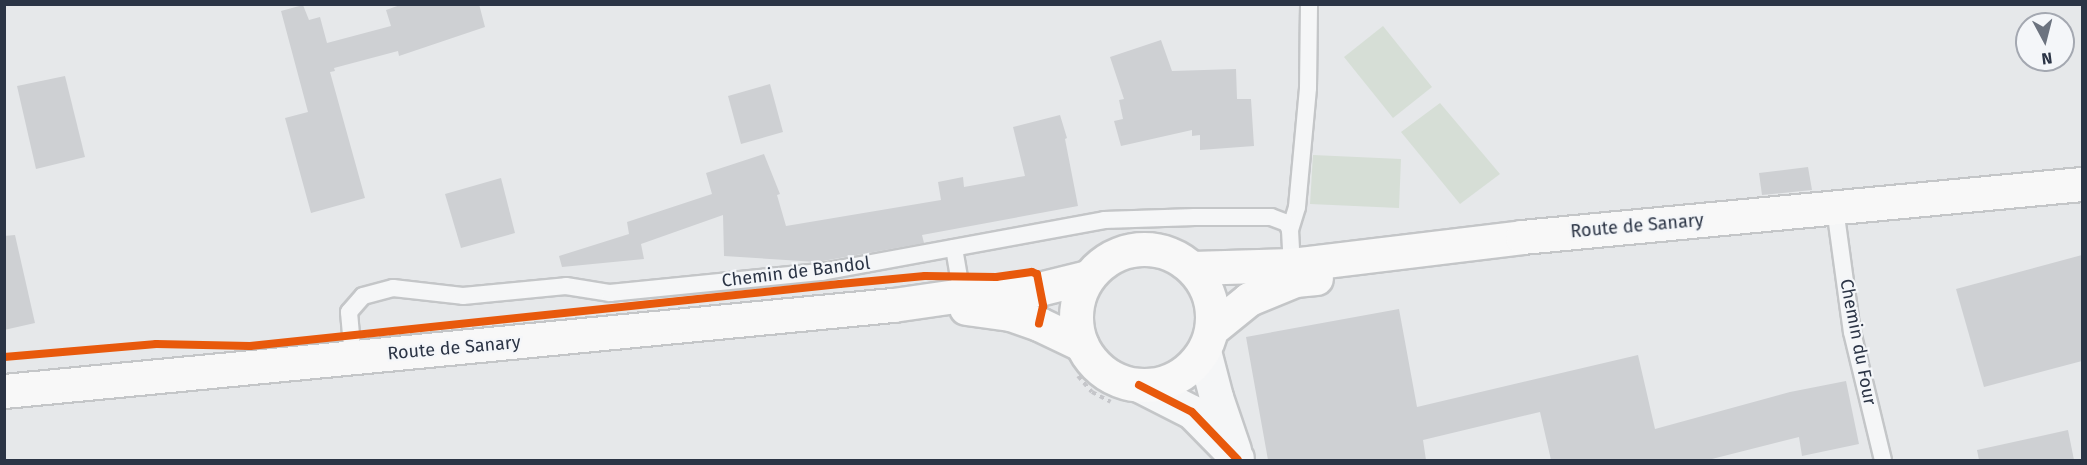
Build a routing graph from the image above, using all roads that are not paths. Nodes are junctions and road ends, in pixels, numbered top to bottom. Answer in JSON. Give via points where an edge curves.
{"nodes":[{"id":1,"x":1309,"y":4,"type":"edge"},
{"id":2,"x":2082,"y":184,"type":"edge"},
{"id":3,"x":2082,"y":199,"type":"edge"},
{"id":4,"x":1836,"y":223,"type":"junction"},
{"id":5,"x":1290,"y":230,"type":"junction"},
{"id":6,"x":954,"y":248,"type":"junction"},
{"id":7,"x":1292,"y":265,"type":"junction"},
{"id":8,"x":1192,"y":268,"type":"junction"},
{"id":9,"x":1088,"y":277,"type":"junction"},
{"id":10,"x":962,"y":295,"type":"junction"},
{"id":11,"x":904,"y":304,"type":"junction"},
{"id":12,"x":1208,"y":340,"type":"junction"},
{"id":13,"x":1081,"y":344,"type":"junction"},
{"id":14,"x":353,"y":357,"type":"junction"},
{"id":15,"x":1138,"y":385,"type":"junction"},
{"id":16,"x":4,"y":391,"type":"edge"},
{"id":17,"x":1237,"y":459,"type":"edge"},
{"id":18,"x":1883,"y":460,"type":"edge"}],
"edges":[{"from":1,"to":5,"type":"lane","via":[[1306,112],[1297,207]]},
{"from":2,"to":7,"type":"main road","name":"Route de Sanary","via":[[1522,237]]},
{"from":3,"to":4,"type":"main road","name":"Route de Sanary"},
{"from":4,"to":12,"type":"main road","name":"Route de Sanary","via":[[1295,280],[1249,299]]},
{"from":4,"to":18,"type":"lane","name":"Chemin du Four","via":[[1852,332]]},
{"from":5,"to":6,"type":"lane","name":"Chemin de Bandol","via":[[1287,224],[1271,217],[1104,220]]},
{"from":5,"to":7,"type":"lane"},
{"from":6,"to":10,"type":"lane"},
{"from":6,"to":14,"type":"lane","name":"Chemin de Bandol","via":[[822,272],[610,293],[566,286],[463,296],[393,288],[363,296],[349,312]]},
{"from":7,"to":8,"type":"main road","name":"Route de Sanary"},
{"from":8,"to":9,"type":"main road","name":"Route de Sanary","via":[[1173,255],[1150,249],[1126,251],[1105,261]]},
{"from":8,"to":12,"type":"main road","name":"Route de Sanary","via":[[1206,286],[1213,309]]},
{"from":9,"to":10,"type":"main road","name":"Route de Sanary","via":[[1039,289]]},
{"from":9,"to":13,"type":"main road","name":"Route de Sanary","via":[[1078,298],[1075,321]]},
{"from":10,"to":11,"type":"main road","name":"Route de Sanary"},
{"from":11,"to":13,"type":"main road","name":"Route de Sanary","via":[[1010,314]]},
{"from":11,"to":14,"type":"main road","name":"Route de Sanary"},
{"from":12,"to":15,"type":"main road","name":"Route de Sanary","via":[[1194,366],[1177,378],[1155,385]]},
{"from":12,"to":17,"type":"street","via":[[1216,397]]},
{"from":13,"to":15,"type":"main road","name":"Route de Sanary","via":[[1093,363],[1111,377]]},
{"from":14,"to":16,"type":"main road","name":"Route de Sanary"},
{"from":15,"to":17,"type":"street","via":[[1192,412]]}]}
